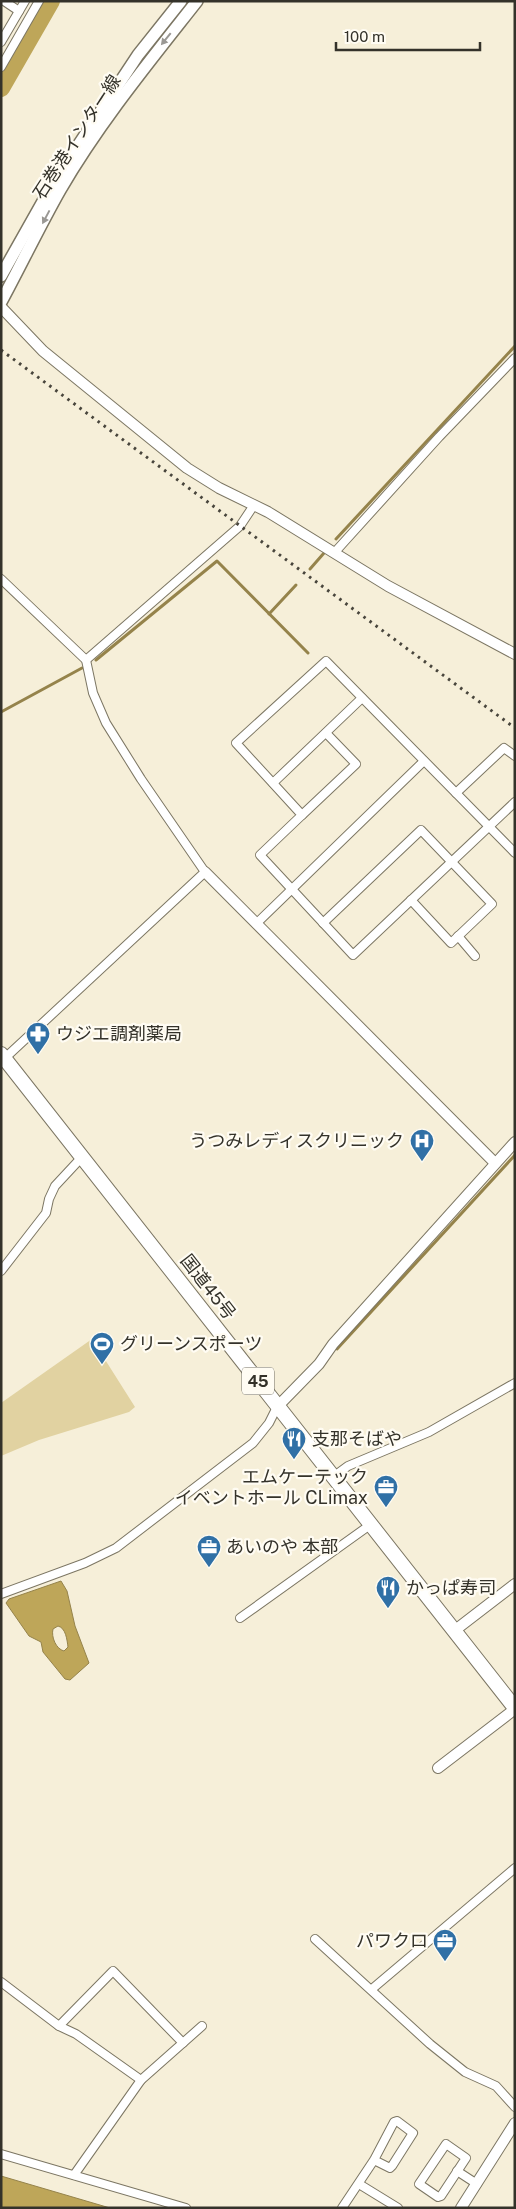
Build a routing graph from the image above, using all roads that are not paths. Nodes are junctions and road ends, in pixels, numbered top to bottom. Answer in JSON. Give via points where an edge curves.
{"nodes":[{"id":1,"x":4,"y":1,"type":"edge"},
{"id":2,"x":25,"y":1,"type":"edge"},
{"id":3,"x":40,"y":1,"type":"edge"},
{"id":4,"x":181,"y":1,"type":"edge"},
{"id":5,"x":197,"y":1,"type":"edge"},
{"id":6,"x":19,"y":11,"type":"junction"},
{"id":7,"x":1,"y":42,"type":"edge"},
{"id":8,"x":1,"y":67,"type":"edge"},
{"id":9,"x":3,"y":274,"type":"edge"},
{"id":10,"x":1,"y":302,"type":"edge"},
{"id":11,"x":1,"y":307,"type":"edge"},
{"id":12,"x":515,"y":358,"type":"edge"},
{"id":13,"x":254,"y":505,"type":"junction"},
{"id":14,"x":335,"y":552,"type":"junction"},
{"id":15,"x":1,"y":578,"type":"edge"},
{"id":16,"x":515,"y":654,"type":"edge"},
{"id":17,"x":86,"y":660,"type":"junction"},
{"id":18,"x":362,"y":698,"type":"junction"},
{"id":19,"x":326,"y":732,"type":"junction"},
{"id":20,"x":515,"y":756,"type":"edge"},
{"id":21,"x":424,"y":761,"type":"junction"},
{"id":22,"x":273,"y":783,"type":"junction"},
{"id":23,"x":456,"y":793,"type":"junction"},
{"id":24,"x":515,"y":802,"type":"edge"},
{"id":25,"x":302,"y":815,"type":"junction"},
{"id":26,"x":489,"y":826,"type":"junction"},
{"id":27,"x":515,"y":853,"type":"edge"},
{"id":28,"x":451,"y":862,"type":"junction"},
{"id":29,"x":205,"y":872,"type":"junction"},
{"id":30,"x":291,"y":890,"type":"junction"},
{"id":31,"x":411,"y":900,"type":"junction"},
{"id":32,"x":323,"y":923,"type":"junction"},
{"id":33,"x":256,"y":924,"type":"junction"},
{"id":34,"x":458,"y":936,"type":"junction"},
{"id":35,"x":475,"y":956,"type":"dead end"},
{"id":36,"x":3,"y":1056,"type":"edge"},
{"id":37,"x":515,"y":1142,"type":"edge"},
{"id":38,"x":82,"y":1157,"type":"junction"},
{"id":39,"x":495,"y":1163,"type":"junction"},
{"id":40,"x":1,"y":1271,"type":"edge"},
{"id":41,"x":515,"y":1383,"type":"edge"},
{"id":42,"x":277,"y":1407,"type":"junction"},
{"id":43,"x":333,"y":1478,"type":"junction"},
{"id":44,"x":370,"y":1525,"type":"junction"},
{"id":45,"x":515,"y":1584,"type":"edge"},
{"id":46,"x":1,"y":1594,"type":"edge"},
{"id":47,"x":240,"y":1618,"type":"dead end"},
{"id":48,"x":454,"y":1631,"type":"junction"},
{"id":49,"x":515,"y":1709,"type":"edge"},
{"id":50,"x":438,"y":1768,"type":"dead end"},
{"id":51,"x":515,"y":1868,"type":"edge"},
{"id":52,"x":315,"y":1939,"type":"dead end"},
{"id":53,"x":1,"y":1982,"type":"edge"},
{"id":54,"x":372,"y":1989,"type":"junction"},
{"id":55,"x":60,"y":2026,"type":"junction"},
{"id":56,"x":202,"y":2026,"type":"dead end"},
{"id":57,"x":183,"y":2043,"type":"junction"},
{"id":58,"x":141,"y":2080,"type":"junction"},
{"id":59,"x":515,"y":2107,"type":"edge"},
{"id":60,"x":515,"y":2123,"type":"edge"},
{"id":61,"x":1,"y":2154,"type":"edge"},
{"id":62,"x":374,"y":2160,"type":"junction"},
{"id":63,"x":457,"y":2171,"type":"junction"},
{"id":64,"x":74,"y":2175,"type":"junction"},
{"id":65,"x":359,"y":2184,"type":"junction"},
{"id":66,"x":477,"y":2184,"type":"junction"},
{"id":67,"x":186,"y":2208,"type":"edge"},
{"id":68,"x":342,"y":2208,"type":"edge"},
{"id":69,"x":398,"y":2208,"type":"edge"},
{"id":70,"x":461,"y":2208,"type":"edge"}],
"edges":[{"from":1,"to":6,"type":"street"},
{"from":2,"to":6,"type":"street"},
{"from":3,"to":8,"type":"street"},
{"from":4,"to":9,"type":"main road","name":"石巻港インター線","via":[[138,55],[59,174]]},
{"from":5,"to":10,"type":"main road","name":"石巻港インター線","one_way":true,"via":[[148,60],[88,146],[60,190]]},
{"from":6,"to":7,"type":"street"},
{"from":11,"to":13,"type":"street","via":[[43,351],[147,436],[195,473]]},
{"from":12,"to":14,"type":"street"},
{"from":13,"to":14,"type":"street"},
{"from":13,"to":17,"type":"street","via":[[240,526]]},
{"from":14,"to":16,"type":"street","via":[[388,586]]},
{"from":15,"to":17,"type":"street"},
{"from":17,"to":29,"type":"street","via":[[93,694],[106,723]]},
{"from":18,"to":19,"type":"street"},
{"from":18,"to":21,"type":"street"},
{"from":18,"to":22,"type":"street","via":[[326,661],[236,743]]},
{"from":19,"to":22,"type":"street"},
{"from":19,"to":25,"type":"street","via":[[356,764]]},
{"from":20,"to":23,"type":"street","via":[[504,748]]},
{"from":21,"to":23,"type":"street"},
{"from":21,"to":30,"type":"street"},
{"from":22,"to":25,"type":"street"},
{"from":23,"to":26,"type":"street"},
{"from":24,"to":26,"type":"street"},
{"from":25,"to":30,"type":"street","via":[[260,855]]},
{"from":26,"to":27,"type":"street"},
{"from":26,"to":28,"type":"street"},
{"from":28,"to":31,"type":"street"},
{"from":28,"to":32,"type":"street","via":[[421,830]]},
{"from":28,"to":34,"type":"street","via":[[492,904]]},
{"from":29,"to":33,"type":"street"},
{"from":29,"to":36,"type":"street"},
{"from":30,"to":32,"type":"street"},
{"from":30,"to":33,"type":"street"},
{"from":31,"to":32,"type":"street","via":[[353,955]]},
{"from":31,"to":34,"type":"street","via":[[451,943]]},
{"from":33,"to":39,"type":"street"},
{"from":34,"to":35,"type":"street"},
{"from":36,"to":38,"type":"highway","name":"国道45号","number":"45"},
{"from":37,"to":39,"type":"street"},
{"from":38,"to":40,"type":"street","via":[[54,1186],[39,1224]]},
{"from":38,"to":42,"type":"highway","name":"国道45号","number":"45"},
{"from":39,"to":42,"type":"street","via":[[333,1344],[319,1364]]},
{"from":41,"to":43,"type":"street","via":[[429,1432],[348,1466]]},
{"from":42,"to":43,"type":"highway","name":"国道45号","number":"45"},
{"from":42,"to":46,"type":"street","via":[[269,1424],[253,1443],[116,1548]]},
{"from":43,"to":44,"type":"highway","name":"国道45号","number":"45"},
{"from":44,"to":47,"type":"street"},
{"from":44,"to":48,"type":"highway","name":"国道45号","number":"45"},
{"from":45,"to":48,"type":"street"},
{"from":48,"to":49,"type":"highway","name":"国道45号","number":"45"},
{"from":49,"to":50,"type":"street"},
{"from":51,"to":54,"type":"street"},
{"from":52,"to":54,"type":"street"},
{"from":53,"to":55,"type":"street"},
{"from":54,"to":59,"type":"street","via":[[437,2049],[465,2072],[496,2086]]},
{"from":55,"to":57,"type":"street","via":[[113,1971]]},
{"from":55,"to":58,"type":"street"},
{"from":56,"to":57,"type":"street"},
{"from":57,"to":58,"type":"street"},
{"from":58,"to":64,"type":"street"},
{"from":60,"to":66,"type":"street"},
{"from":61,"to":64,"type":"street"},
{"from":62,"to":62,"type":"street","via":[[394,2122],[413,2133],[390,2168]]},
{"from":62,"to":65,"type":"street"},
{"from":63,"to":63,"type":"street","via":[[441,2196],[420,2184],[446,2144],[466,2158]]},
{"from":63,"to":66,"type":"street"},
{"from":64,"to":67,"type":"street"},
{"from":65,"to":68,"type":"street"},
{"from":65,"to":69,"type":"street"},
{"from":66,"to":70,"type":"street"}]}
